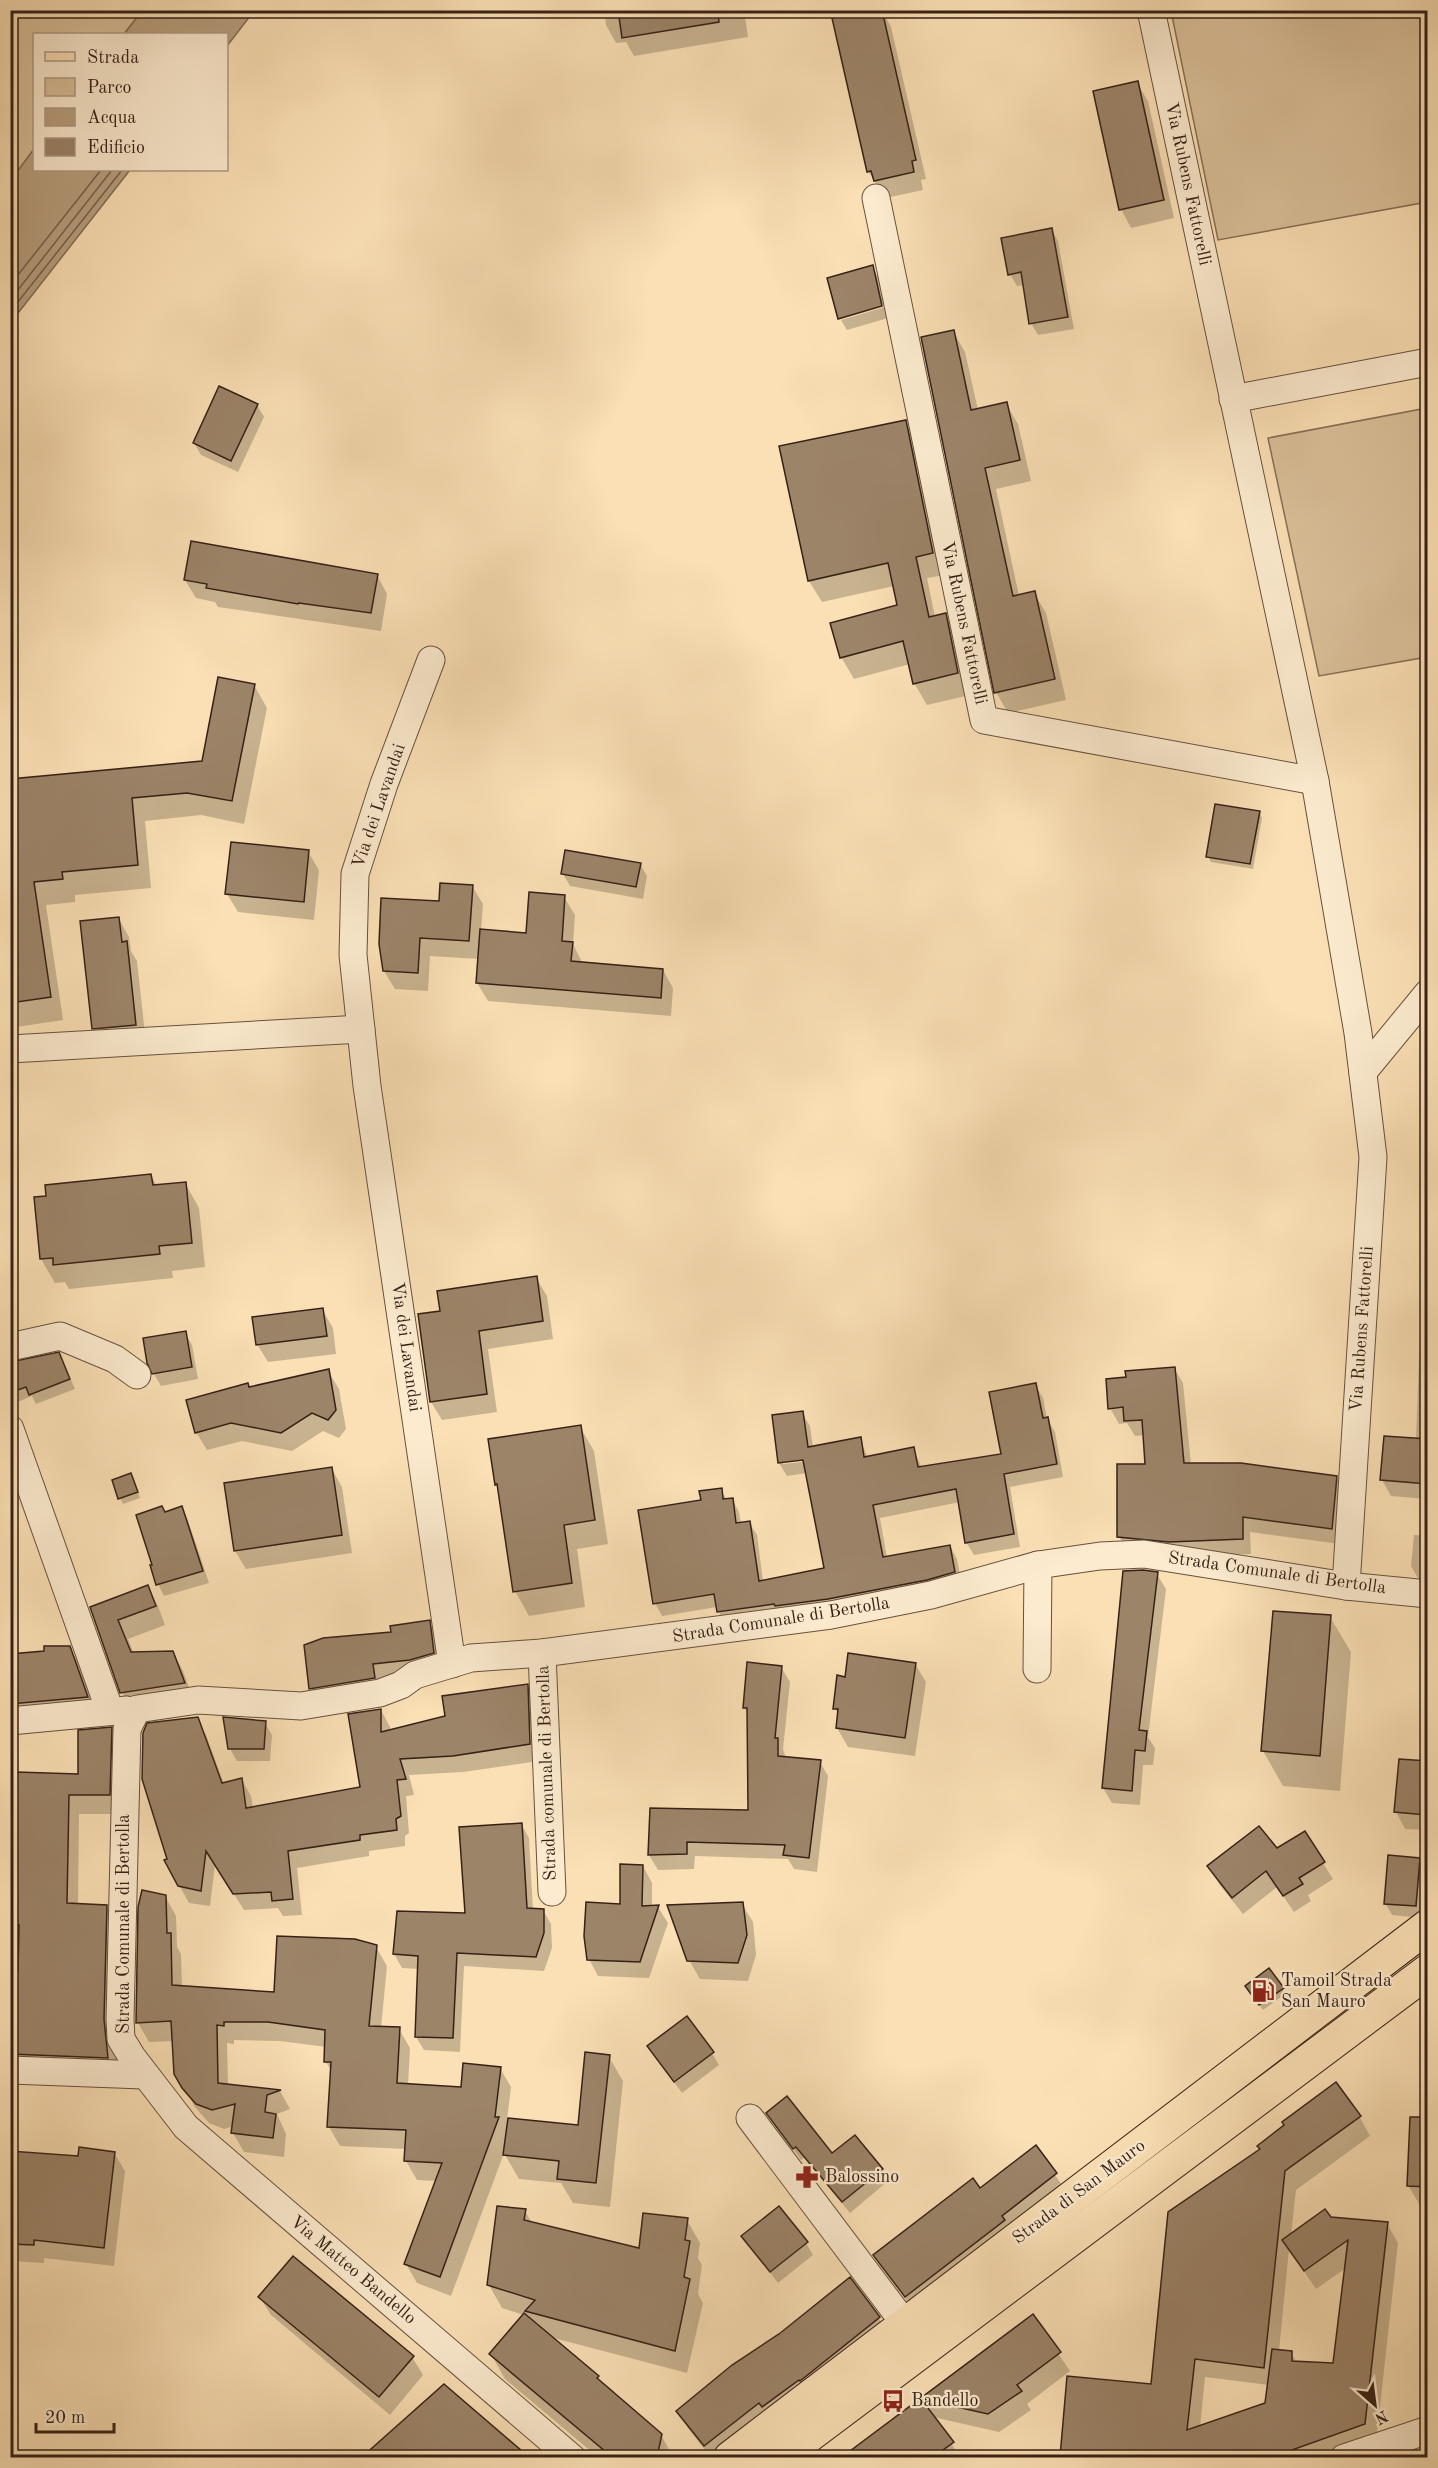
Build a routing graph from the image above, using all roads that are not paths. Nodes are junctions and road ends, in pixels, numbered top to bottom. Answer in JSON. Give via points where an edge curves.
{"nodes":[{"id":1,"x":1151,"y":10,"type":"edge"},
{"id":2,"x":876,"y":198,"type":"dead end"},
{"id":3,"x":1428,"y":362,"type":"edge"},
{"id":4,"x":1233,"y":399,"type":"junction"},
{"id":5,"x":431,"y":660,"type":"dead end"},
{"id":6,"x":1315,"y":781,"type":"junction"},
{"id":7,"x":1428,"y":993,"type":"edge"},
{"id":8,"x":361,"y":1029,"type":"junction"},
{"id":9,"x":10,"y":1049,"type":"edge"},
{"id":10,"x":1363,"y":1072,"type":"junction"},
{"id":11,"x":10,"y":1347,"type":"edge"},
{"id":12,"x":137,"y":1375,"type":"dead end"},
{"id":13,"x":10,"y":1429,"type":"edge"},
{"id":14,"x":1038,"y":1565,"type":"junction"},
{"id":15,"x":1346,"y":1586,"type":"junction"},
{"id":16,"x":1428,"y":1594,"type":"edge"},
{"id":17,"x":542,"y":1653,"type":"junction"},
{"id":18,"x":452,"y":1664,"type":"junction"},
{"id":19,"x":1037,"y":1669,"type":"dead end"},
{"id":20,"x":137,"y":1709,"type":"junction"},
{"id":21,"x":110,"y":1711,"type":"junction"},
{"id":22,"x":10,"y":1721,"type":"edge"},
{"id":23,"x":552,"y":1892,"type":"dead end"},
{"id":24,"x":1428,"y":1926,"type":"edge"},
{"id":25,"x":1428,"y":1971,"type":"edge"},
{"id":26,"x":10,"y":2070,"type":"edge"},
{"id":27,"x":143,"y":2075,"type":"junction"},
{"id":28,"x":750,"y":2118,"type":"dead end"},
{"id":29,"x":905,"y":2325,"type":"junction"},
{"id":30,"x":1428,"y":2430,"type":"edge"},
{"id":31,"x":573,"y":2457,"type":"edge"},
{"id":32,"x":730,"y":2457,"type":"edge"},
{"id":33,"x":778,"y":2457,"type":"edge"},
{"id":34,"x":1344,"y":2457,"type":"edge"}],
"edges":[{"from":1,"to":4,"type":"street","name":"Via Rubens Fattorelli"},
{"from":2,"to":6,"type":"street","name":"Via Rubens Fattorelli","via":[[984,720]]},
{"from":3,"to":4,"type":"street"},
{"from":4,"to":6,"type":"street","name":"Via Rubens Fattorelli"},
{"from":5,"to":8,"type":"street","name":"Via dei Lavandai","via":[[355,874],[353,954]]},
{"from":6,"to":10,"type":"street","name":"Via Rubens Fattorelli"},
{"from":7,"to":10,"type":"street"},
{"from":8,"to":9,"type":"street"},
{"from":8,"to":18,"type":"street","name":"Via dei Lavandai"},
{"from":10,"to":15,"type":"street","name":"Via Rubens Fattorelli","via":[[1373,1157]]},
{"from":11,"to":12,"type":"street","via":[[60,1336],[115,1359]]},
{"from":13,"to":21,"type":"street"},
{"from":14,"to":15,"type":"street","name":"Strada Comunale di Bertolla","via":[[1144,1554]]},
{"from":14,"to":17,"type":"street","name":"Strada Comunale di Bertolla","via":[[931,1595],[831,1615]]},
{"from":14,"to":19,"type":"street"},
{"from":15,"to":16,"type":"street","name":"Strada Comunale di Bertolla"},
{"from":17,"to":18,"type":"street","name":"Strada Comunale di Bertolla","via":[[471,1658]]},
{"from":17,"to":23,"type":"street","name":"Strada comunale di Bertolla"},
{"from":18,"to":20,"type":"street","name":"Strada Comunale di Bertolla","via":[[415,1675],[401,1686],[380,1693],[301,1706],[198,1700]]},
{"from":20,"to":21,"type":"street","name":"Strada Comunale di Bertolla"},
{"from":20,"to":27,"type":"street","name":"Strada Comunale di Bertolla","via":[[127,1729],[120,2019],[121,2039]]},
{"from":21,"to":22,"type":"street","name":"Strada Comunale di Bertolla"},
{"from":24,"to":29,"type":"main road","name":"Strada di San Mauro"},
{"from":25,"to":33,"type":"main road","name":"Strada di San Mauro"},
{"from":26,"to":27,"type":"street"},
{"from":27,"to":31,"type":"street","name":"Via Matteo Bandello","via":[[186,2127]]},
{"from":28,"to":29,"type":"street"},
{"from":29,"to":32,"type":"main road","name":"Strada di San Mauro"},
{"from":30,"to":34,"type":"street"}]}
